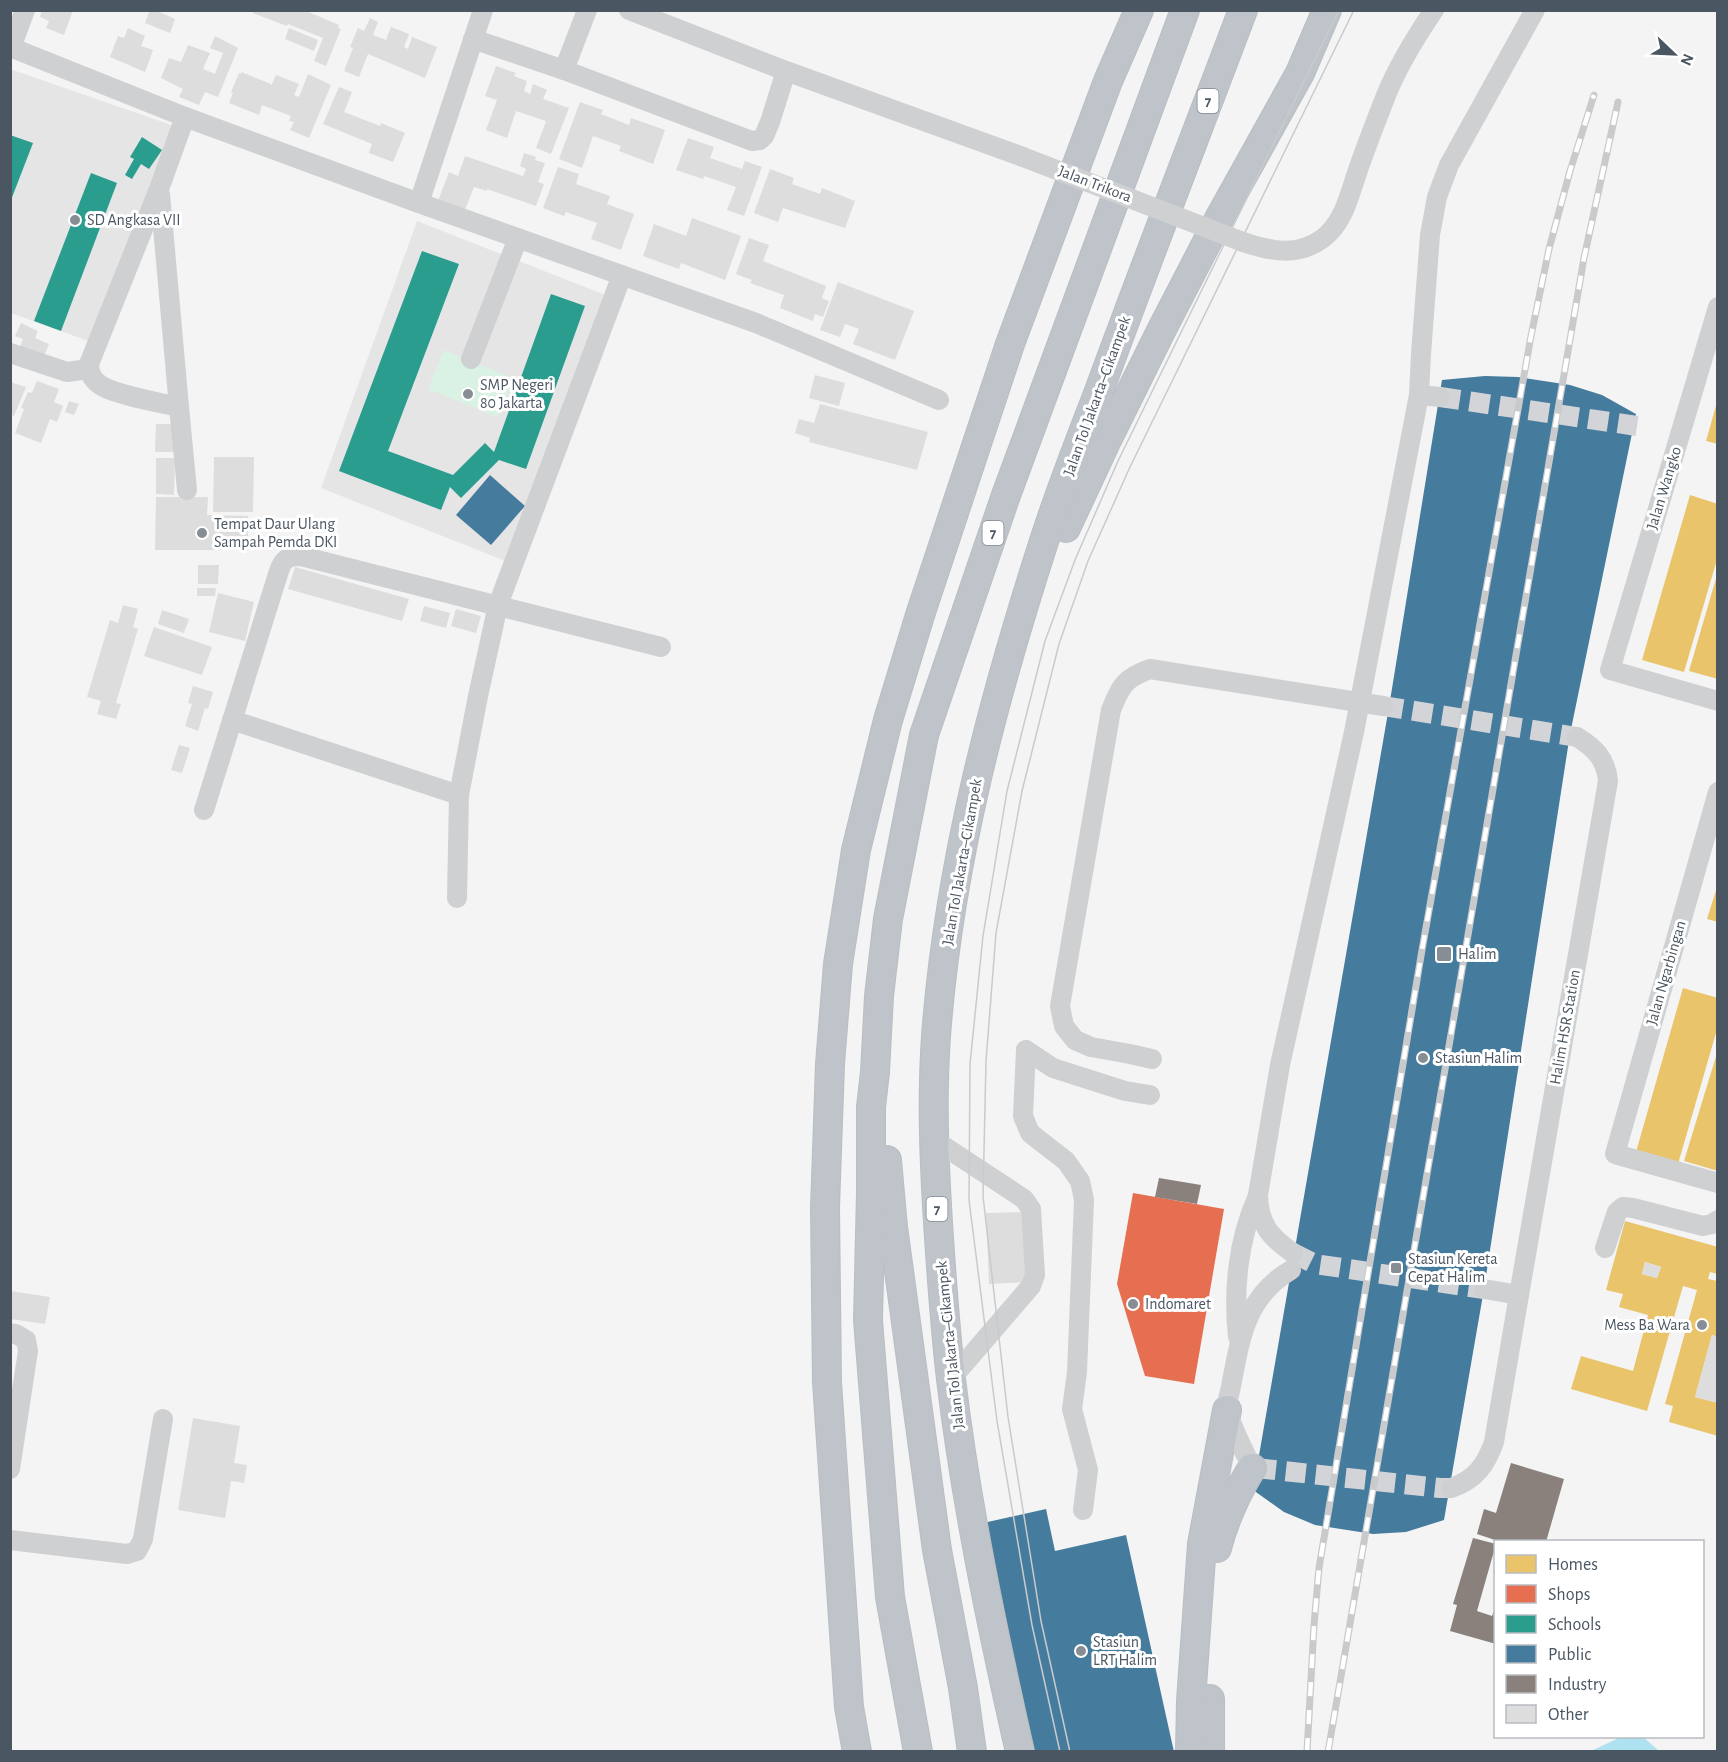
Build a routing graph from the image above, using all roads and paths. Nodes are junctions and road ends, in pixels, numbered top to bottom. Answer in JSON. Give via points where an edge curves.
{"nodes":[{"id":1,"x":25,"y":10,"type":"edge"},
{"id":2,"x":483,"y":10,"type":"edge"},
{"id":3,"x":587,"y":10,"type":"edge"},
{"id":4,"x":629,"y":10,"type":"edge"},
{"id":5,"x":1139,"y":10,"type":"edge"},
{"id":6,"x":1185,"y":10,"type":"edge"},
{"id":7,"x":1243,"y":10,"type":"edge"},
{"id":8,"x":1327,"y":10,"type":"edge"},
{"id":9,"x":1434,"y":10,"type":"edge"},
{"id":10,"x":1519,"y":10,"type":"edge"},
{"id":11,"x":1535,"y":10,"type":"edge"},
{"id":12,"x":473,"y":39,"type":"junction"},
{"id":13,"x":11,"y":47,"type":"edge"},
{"id":14,"x":564,"y":70,"type":"junction"},
{"id":15,"x":786,"y":71,"type":"junction"},
{"id":16,"x":185,"y":117,"type":"junction"},
{"id":17,"x":1443,"y":163,"type":"junction"},
{"id":18,"x":159,"y":189,"type":"junction"},
{"id":19,"x":419,"y":204,"type":"junction"},
{"id":20,"x":518,"y":238,"type":"junction"},
{"id":21,"x":622,"y":275,"type":"junction"},
{"id":22,"x":1718,"y":307,"type":"edge"},
{"id":23,"x":10,"y":353,"type":"edge"},
{"id":24,"x":471,"y":359,"type":"dead end"},
{"id":25,"x":89,"y":369,"type":"junction"},
{"id":26,"x":1419,"y":395,"type":"junction"},
{"id":27,"x":1440,"y":397,"type":"tunnel mouth"},
{"id":28,"x":939,"y":400,"type":"dead end"},
{"id":29,"x":179,"y":407,"type":"junction"},
{"id":30,"x":187,"y":490,"type":"dead end"},
{"id":31,"x":498,"y":604,"type":"junction"},
{"id":32,"x":661,"y":647,"type":"dead end"},
{"id":33,"x":1005,"y":667,"type":"junction"},
{"id":34,"x":1718,"y":701,"type":"edge"},
{"id":35,"x":1360,"y":702,"type":"junction"},
{"id":36,"x":1383,"y":706,"type":"tunnel mouth"},
{"id":37,"x":232,"y":720,"type":"junction"},
{"id":38,"x":1577,"y":737,"type":"tunnel mouth"},
{"id":39,"x":1718,"y":792,"type":"edge"},
{"id":40,"x":459,"y":795,"type":"junction"},
{"id":41,"x":204,"y":810,"type":"dead end"},
{"id":42,"x":457,"y":898,"type":"dead end"},
{"id":43,"x":1152,"y":1059,"type":"dead end"},
{"id":44,"x":875,"y":1072,"type":"junction"},
{"id":45,"x":1150,"y":1095,"type":"dead end"},
{"id":46,"x":933,"y":1139,"type":"junction"},
{"id":47,"x":1718,"y":1183,"type":"edge"},
{"id":48,"x":1258,"y":1195,"type":"junction"},
{"id":49,"x":1718,"y":1221,"type":"edge"},
{"id":50,"x":1605,"y":1248,"type":"dead end"},
{"id":51,"x":1484,"y":1289,"type":"tunnel mouth"},
{"id":52,"x":1519,"y":1294,"type":"junction"},
{"id":53,"x":10,"y":1333,"type":"edge"},
{"id":54,"x":1239,"y":1343,"type":"junction"},
{"id":55,"x":951,"y":1379,"type":"junction"},
{"id":56,"x":1227,"y":1410,"type":"junction"},
{"id":57,"x":163,"y":1419,"type":"dead end"},
{"id":58,"x":1254,"y":1468,"type":"joint"},
{"id":59,"x":10,"y":1469,"type":"edge"},
{"id":60,"x":1451,"y":1488,"type":"tunnel mouth"},
{"id":61,"x":1083,"y":1510,"type":"dead end"},
{"id":62,"x":10,"y":1540,"type":"edge"},
{"id":63,"x":857,"y":1752,"type":"edge"},
{"id":64,"x":918,"y":1752,"type":"edge"},
{"id":65,"x":972,"y":1752,"type":"edge"},
{"id":66,"x":1020,"y":1752,"type":"edge"},
{"id":67,"x":1190,"y":1752,"type":"edge"},
{"id":68,"x":1210,"y":1752,"type":"edge"}],
"edges":[{"from":1,"to":13,"type":"street"},
{"from":2,"to":12,"type":"street"},
{"from":3,"to":14,"type":"street"},
{"from":4,"to":15,"type":"street","name":"Jalan Trikora"},
{"from":5,"to":63,"type":"highway","via":[[1108,81],[1010,344],[901,677],[856,850],[838,964],[825,1208],[827,1382],[849,1707]]},
{"from":6,"to":44,"type":"highway","number":"7","via":[[1002,509],[924,735],[888,919]]},
{"from":7,"to":33,"type":"highway","name":"Jalan Tol Jakarta–Cikampek","number":"7","via":[[1047,530]]},
{"from":8,"to":33,"type":"highway","via":[[1300,73],[1221,215],[1107,440]]},
{"from":9,"to":15,"type":"street","name":"Jalan Trikora","bridge":true,"via":[[1399,66],[1335,226],[1323,238],[1294,250],[1263,249],[1243,242]]},
{"from":10,"to":17,"type":"street"},
{"from":11,"to":17,"type":"street"},
{"from":12,"to":14,"type":"street"},
{"from":12,"to":19,"type":"street"},
{"from":13,"to":16,"type":"street"},
{"from":14,"to":15,"type":"street","via":[[756,141],[767,130]]},
{"from":16,"to":18,"type":"street"},
{"from":16,"to":19,"type":"street"},
{"from":17,"to":26,"type":"street","via":[[1430,236]]},
{"from":18,"to":25,"type":"street"},
{"from":18,"to":29,"type":"street"},
{"from":19,"to":20,"type":"street"},
{"from":20,"to":21,"type":"street"},
{"from":20,"to":24,"type":"street"},
{"from":21,"to":28,"type":"street","via":[[756,323]]},
{"from":21,"to":31,"type":"street"},
{"from":22,"to":34,"type":"street","name":"Jalan Wangko","via":[[1610,670]]},
{"from":23,"to":25,"type":"street","via":[[67,372]]},
{"from":25,"to":29,"type":"street","via":[[93,379],[104,388]]},
{"from":26,"to":27,"type":"street"},
{"from":26,"to":35,"type":"street"},
{"from":29,"to":30,"type":"street"},
{"from":31,"to":32,"type":"street"},
{"from":31,"to":37,"type":"street","via":[[301,556],[289,557],[279,571]]},
{"from":31,"to":40,"type":"street"},
{"from":33,"to":46,"type":"highway","name":"Jalan Tol Jakarta–Cikampek","number":"7","via":[[969,808],[951,906],[936,1038]]},
{"from":35,"to":36,"type":"street"},
{"from":35,"to":43,"type":"street","via":[[1150,669],[1132,675],[1119,690],[1112,710],[1060,1006],[1064,1026],[1075,1040]]},
{"from":35,"to":48,"type":"street","via":[[1280,1065]]},
{"from":37,"to":40,"type":"street"},
{"from":37,"to":41,"type":"street"},
{"from":38,"to":52,"type":"street","name":"Halim HSR Station","via":[[1598,753],[1608,781]]},
{"from":39,"to":47,"type":"street","name":"Jalan Ngarbingan","via":[[1615,1154]]},
{"from":40,"to":42,"type":"street"},
{"from":44,"to":64,"type":"highway","number":"7","via":[[871,1107],[868,1320],[890,1597]]},
{"from":44,"to":65,"type":"highway","number":"7","via":[[883,1106],[893,1227],[937,1550]]},
{"from":45,"to":61,"type":"street","via":[[1053,1068],[1026,1050],[1023,1116],[1030,1133],[1066,1161],[1080,1181],[1084,1200],[1072,1409],[1088,1470]]},
{"from":46,"to":55,"type":"highway","name":"Jalan Tol Jakarta–Cikampek","number":"7"},
{"from":46,"to":55,"type":"street","via":[[1024,1199],[1031,1209],[1035,1275],[1032,1286]]},
{"from":48,"to":54,"type":"street","via":[[1245,1233],[1238,1276]]},
{"from":48,"to":54,"type":"street","via":[[1263,1223],[1292,1262],[1259,1297]]},
{"from":49,"to":50,"type":"street","via":[[1703,1226],[1623,1207],[1617,1212]]},
{"from":51,"to":52,"type":"street"},
{"from":52,"to":60,"type":"street","name":"Halim HSR Station","via":[[1492,1448],[1475,1476]]},
{"from":53,"to":59,"type":"street","via":[[26,1340],[28,1351]]},
{"from":54,"to":56,"type":"street"},
{"from":55,"to":66,"type":"highway","name":"Jalan Tol Jakarta–Cikampek","number":"7","via":[[981,1565]]},
{"from":56,"to":58,"type":"street"},
{"from":56,"to":67,"type":"highway","via":[[1202,1544]]},
{"from":57,"to":62,"type":"street","via":[[143,1539],[137,1551],[127,1554]]},
{"from":58,"to":68,"type":"highway","via":[[1236,1493],[1217,1547]]}]}
